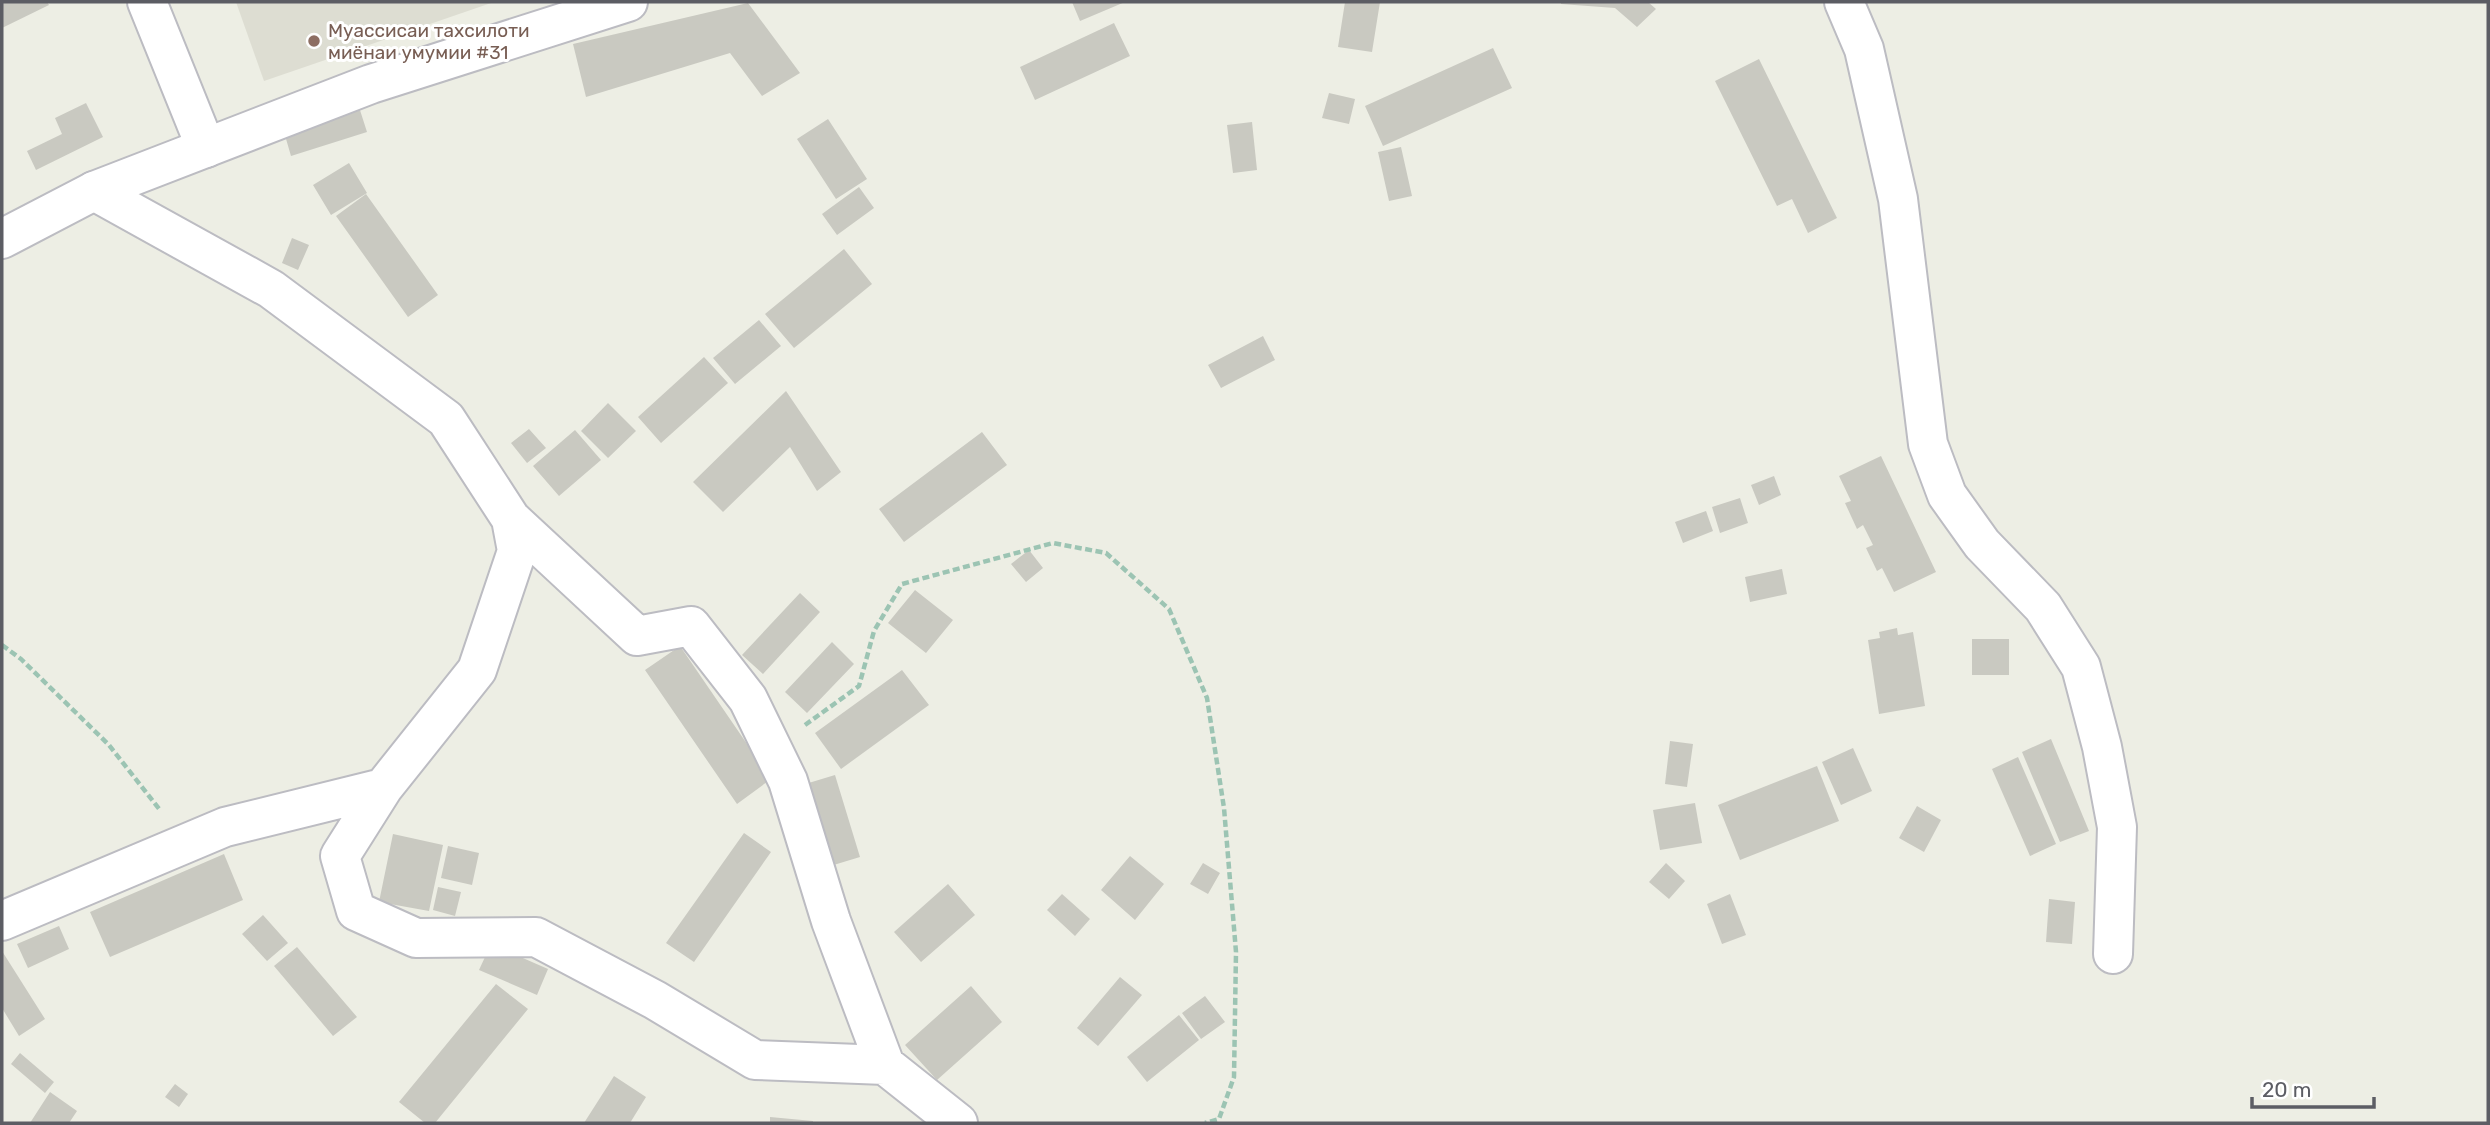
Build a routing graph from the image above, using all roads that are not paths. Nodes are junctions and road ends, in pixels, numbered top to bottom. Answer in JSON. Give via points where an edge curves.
{"nodes":[{"id":1,"x":148,"y":2,"type":"edge"},
{"id":2,"x":628,"y":2,"type":"edge"},
{"id":3,"x":1844,"y":2,"type":"edge"},
{"id":4,"x":206,"y":148,"type":"junction"},
{"id":5,"x":94,"y":191,"type":"junction"},
{"id":6,"x":2,"y":239,"type":"edge"},
{"id":7,"x":510,"y":519,"type":"junction"},
{"id":8,"x":383,"y":788,"type":"junction"},
{"id":9,"x":2,"y":921,"type":"edge"},
{"id":10,"x":2113,"y":954,"type":"dead end"},
{"id":11,"x":885,"y":1065,"type":"junction"},
{"id":12,"x":958,"y":1123,"type":"edge"}],
"edges":[{"from":1,"to":4,"type":"street"},
{"from":2,"to":4,"type":"street","via":[[371,84]]},
{"from":3,"to":10,"type":"street","via":[[1864,49],[1898,199],[1928,444],[1947,495],[1982,544],[2043,607],[2081,667],[2117,827]]},
{"from":4,"to":5,"type":"street"},
{"from":5,"to":6,"type":"street"},
{"from":5,"to":7,"type":"street","via":[[271,289],[446,419]]},
{"from":7,"to":8,"type":"street","via":[[517,551],[477,670]]},
{"from":7,"to":11,"type":"street","via":[[637,636],[691,626],[748,699],[788,781],[831,921]]},
{"from":8,"to":9,"type":"street","via":[[225,827]]},
{"from":8,"to":11,"type":"street","via":[[340,856],[356,911],[416,938],[536,937],[755,1060]]},
{"from":11,"to":12,"type":"street"}]}
